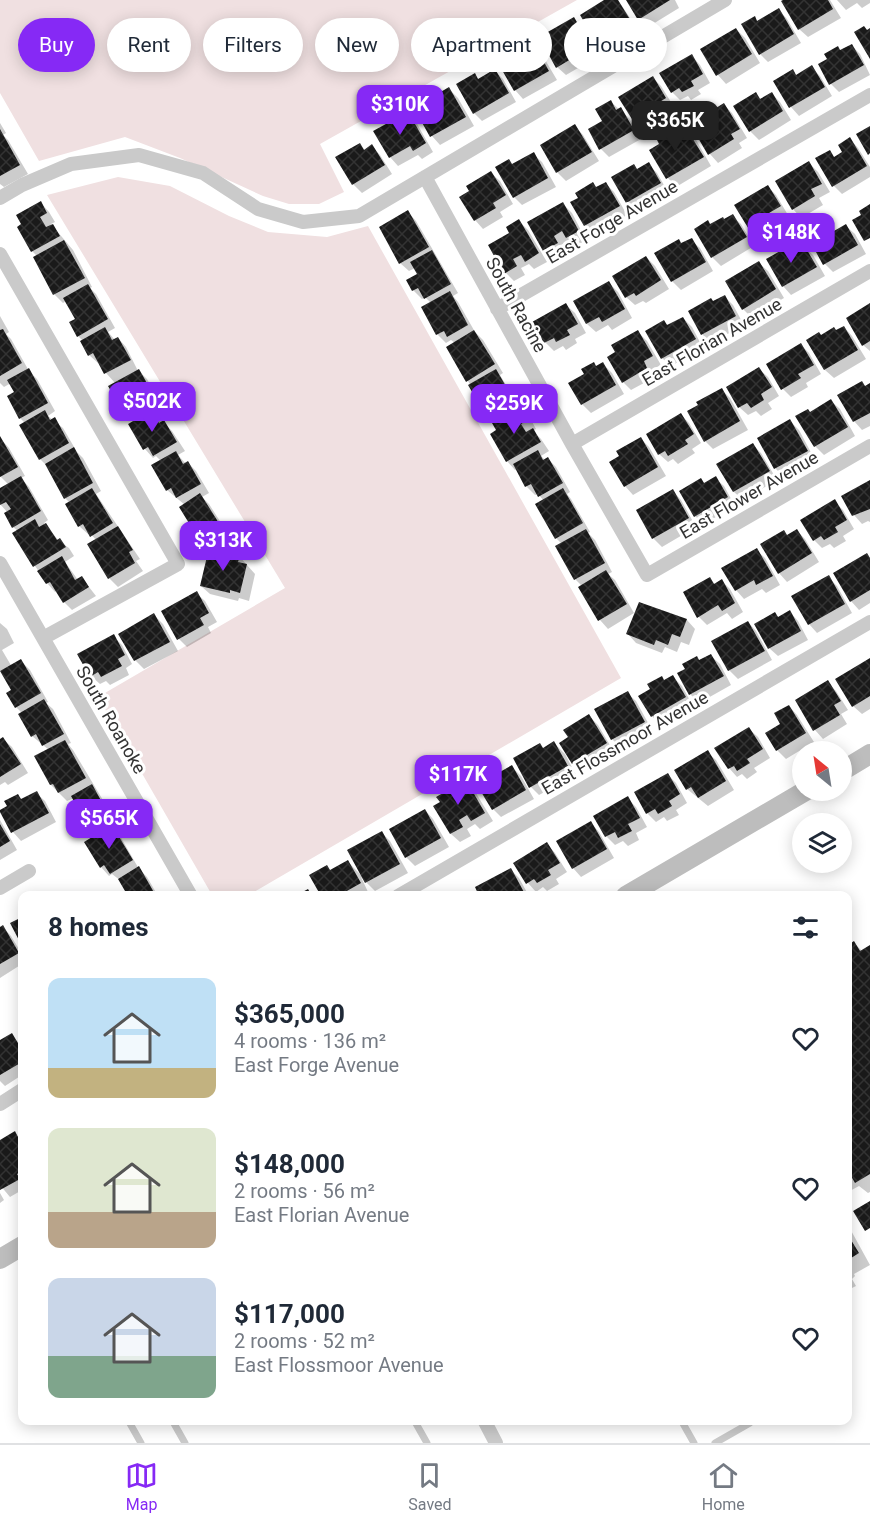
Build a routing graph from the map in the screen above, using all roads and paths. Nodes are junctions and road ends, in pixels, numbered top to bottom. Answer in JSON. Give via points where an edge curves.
{"nodes":[{"id":1,"x":725,"y":0,"type":"edge"},
{"id":2,"x":870,"y":95,"type":"edge"},
{"id":3,"x":426,"y":177,"type":"junction"},
{"id":4,"x":0,"y":198,"type":"edge"},
{"id":5,"x":0,"y":254,"type":"edge"},
{"id":6,"x":870,"y":271,"type":"edge"},
{"id":7,"x":497,"y":309,"type":"junction"},
{"id":8,"x":572,"y":444,"type":"junction"},
{"id":9,"x":870,"y":446,"type":"edge"},
{"id":10,"x":0,"y":563,"type":"edge"},
{"id":11,"x":647,"y":575,"type":"joint"},
{"id":12,"x":870,"y":622,"type":"edge"},
{"id":13,"x":43,"y":638,"type":"junction"},
{"id":14,"x":870,"y":754,"type":"edge"},
{"id":15,"x":852,"y":765,"type":"edge"},
{"id":16,"x":792,"y":799,"type":"edge"},
{"id":17,"x":29,"y":872,"type":"dead end"},
{"id":18,"x":0,"y":888,"type":"edge"},
{"id":19,"x":188,"y":891,"type":"edge"},
{"id":20,"x":407,"y":891,"type":"edge"},
{"id":21,"x":635,"y":891,"type":"edge"},
{"id":22,"x":18,"y":1093,"type":"edge"},
{"id":23,"x":0,"y":1104,"type":"edge"},
{"id":24,"x":18,"y":1248,"type":"edge"},
{"id":25,"x":0,"y":1259,"type":"edge"},
{"id":26,"x":131,"y":1425,"type":"edge"},
{"id":27,"x":175,"y":1425,"type":"edge"},
{"id":28,"x":417,"y":1425,"type":"edge"},
{"id":29,"x":487,"y":1425,"type":"edge"},
{"id":30,"x":684,"y":1425,"type":"edge"},
{"id":31,"x":746,"y":1425,"type":"edge"},
{"id":32,"x":141,"y":1443,"type":"edge"},
{"id":33,"x":185,"y":1443,"type":"edge"},
{"id":34,"x":427,"y":1443,"type":"edge"},
{"id":35,"x":496,"y":1443,"type":"edge"},
{"id":36,"x":694,"y":1443,"type":"edge"},
{"id":37,"x":715,"y":1443,"type":"edge"}],
"edges":[{"from":1,"to":3,"type":"street"},
{"from":2,"to":7,"type":"street","name":"East Forge Avenue"},
{"from":3,"to":4,"type":"street","via":[[359,216],[303,222],[258,209],[203,173],[139,154],[71,164]]},
{"from":3,"to":7,"type":"street","name":"South Racine"},
{"from":5,"to":13,"type":"street","via":[[178,564]]},
{"from":6,"to":8,"type":"street","name":"East Florian Avenue"},
{"from":7,"to":8,"type":"street","name":"South Racine"},
{"from":8,"to":11,"type":"street","name":"South Racine"},
{"from":9,"to":11,"type":"street","name":"East Flower Avenue"},
{"from":10,"to":13,"type":"street","name":"South Roanoke"},
{"from":12,"to":20,"type":"street","name":"East Flossmoor Avenue"},
{"from":13,"to":19,"type":"street","name":"South Roanoke"},
{"from":14,"to":15,"type":"main road"},
{"from":16,"to":21,"type":"main road"},
{"from":17,"to":18,"type":"street"},
{"from":22,"to":23,"type":"street"},
{"from":24,"to":25,"type":"main road"},
{"from":26,"to":32,"type":"lane"},
{"from":27,"to":33,"type":"lane"},
{"from":28,"to":34,"type":"lane"},
{"from":29,"to":35,"type":"street"},
{"from":30,"to":36,"type":"lane"},
{"from":31,"to":37,"type":"lane"}]}
